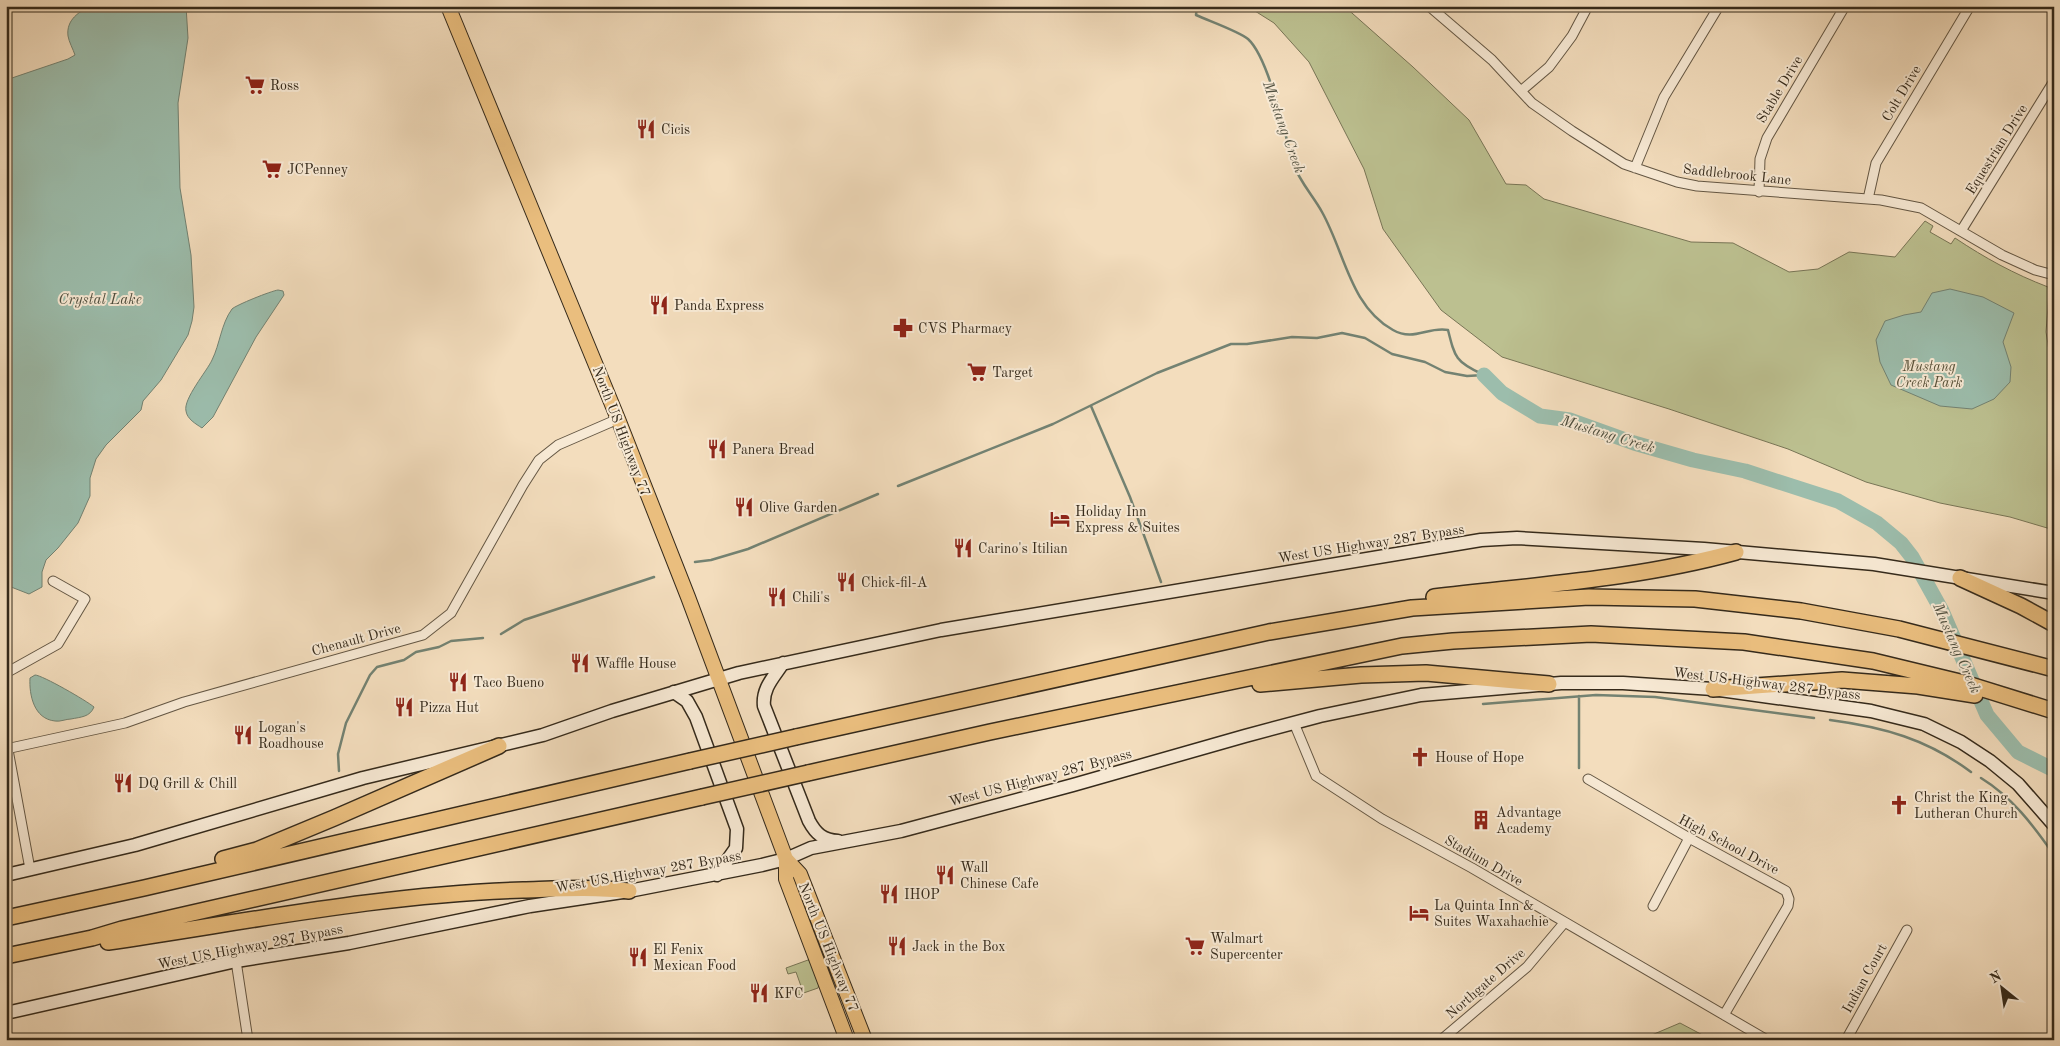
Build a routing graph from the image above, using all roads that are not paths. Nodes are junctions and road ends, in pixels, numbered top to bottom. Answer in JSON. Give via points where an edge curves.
{"nodes":[{"id":1,"x":448,"y":6,"type":"edge"},
{"id":2,"x":1429,"y":6,"type":"edge"},
{"id":3,"x":1588,"y":6,"type":"edge"},
{"id":4,"x":1719,"y":6,"type":"edge"},
{"id":5,"x":1845,"y":6,"type":"edge"},
{"id":6,"x":1970,"y":6,"type":"edge"},
{"id":7,"x":2054,"y":81,"type":"edge"},
{"id":8,"x":1521,"y":91,"type":"junction"},
{"id":9,"x":1636,"y":168,"type":"junction"},
{"id":10,"x":1759,"y":192,"type":"junction"},
{"id":11,"x":1868,"y":199,"type":"junction"},
{"id":12,"x":1961,"y":231,"type":"junction"},
{"id":13,"x":2054,"y":275,"type":"edge"},
{"id":14,"x":618,"y":419,"type":"junction"},
{"id":15,"x":1736,"y":552,"type":"junction"},
{"id":16,"x":1956,"y":577,"type":"junction"},
{"id":17,"x":53,"y":581,"type":"dead end"},
{"id":18,"x":2054,"y":593,"type":"edge"},
{"id":19,"x":1391,"y":611,"type":"junction"},
{"id":20,"x":2054,"y":624,"type":"edge"},
{"id":21,"x":784,"y":663,"type":"junction"},
{"id":22,"x":2054,"y":670,"type":"edge"},
{"id":23,"x":6,"y":673,"type":"edge"},
{"id":24,"x":719,"y":680,"type":"junction"},
{"id":25,"x":1549,"y":684,"type":"junction"},
{"id":26,"x":1206,"y":687,"type":"junction"},
{"id":27,"x":1713,"y":689,"type":"junction"},
{"id":28,"x":674,"y":692,"type":"junction"},
{"id":29,"x":2017,"y":700,"type":"junction"},
{"id":30,"x":2054,"y":711,"type":"edge"},
{"id":31,"x":1294,"y":723,"type":"junction"},
{"id":32,"x":6,"y":739,"type":"edge"},
{"id":33,"x":499,"y":746,"type":"junction"},
{"id":34,"x":7,"y":748,"type":"edge"},
{"id":35,"x":1588,"y":779,"type":"dead end"},
{"id":36,"x":2054,"y":825,"type":"edge"},
{"id":37,"x":1689,"y":838,"type":"junction"},
{"id":38,"x":842,"y":841,"type":"junction"},
{"id":39,"x":786,"y":859,"type":"junction"},
{"id":40,"x":30,"y":869,"type":"junction"},
{"id":41,"x":6,"y":874,"type":"edge"},
{"id":42,"x":717,"y":875,"type":"junction"},
{"id":43,"x":127,"y":891,"type":"junction"},
{"id":44,"x":629,"y":891,"type":"junction"},
{"id":45,"x":1653,"y":906,"type":"dead end"},
{"id":46,"x":6,"y":918,"type":"edge"},
{"id":47,"x":1564,"y":923,"type":"junction"},
{"id":48,"x":1907,"y":930,"type":"dead end"},
{"id":49,"x":92,"y":938,"type":"junction"},
{"id":50,"x":6,"y":956,"type":"edge"},
{"id":51,"x":236,"y":961,"type":"junction"},
{"id":52,"x":6,"y":1013,"type":"edge"},
{"id":53,"x":1724,"y":1015,"type":"junction"},
{"id":54,"x":248,"y":1040,"type":"edge"},
{"id":55,"x":846,"y":1040,"type":"edge"},
{"id":56,"x":865,"y":1040,"type":"edge"},
{"id":57,"x":1440,"y":1040,"type":"edge"},
{"id":58,"x":1767,"y":1040,"type":"edge"},
{"id":59,"x":1846,"y":1040,"type":"edge"}],
"edges":[{"from":1,"to":14,"type":"main road","name":"North US Highway 77"},
{"from":2,"to":8,"type":"street","name":"Saddlebrook Lane","via":[[1492,60]]},
{"from":3,"to":8,"type":"street","via":[[1572,36],[1549,67]]},
{"from":4,"to":9,"type":"street","via":[[1664,98]]},
{"from":5,"to":10,"type":"street","name":"Stable Drive","via":[[1767,138],[1760,159]]},
{"from":6,"to":11,"type":"street","name":"Colt Drive","via":[[1876,163]]},
{"from":7,"to":12,"type":"street","name":"Equestrian Drive"},
{"from":8,"to":9,"type":"street","name":"Saddlebrook Lane","via":[[1532,103],[1572,131]]},
{"from":9,"to":10,"type":"street","name":"Saddlebrook Lane","via":[[1697,186]]},
{"from":10,"to":11,"type":"street","name":"Saddlebrook Lane"},
{"from":11,"to":12,"type":"street","name":"Saddlebrook Lane","via":[[1921,208]]},
{"from":12,"to":13,"type":"street","name":"Saddlebrook Lane","via":[[2002,256]]},
{"from":14,"to":24,"type":"main road","name":"North US Highway 77"},
{"from":14,"to":34,"type":"street","name":"Chenault Drive","via":[[558,445],[539,460],[451,613],[423,635],[184,702],[125,723]]},
{"from":15,"to":16,"type":"main road","name":"West US Highway 287 Bypass","via":[[1874,564]]},
{"from":15,"to":19,"type":"highway","via":[[1691,564],[1634,573],[1434,597],[1406,603]]},
{"from":15,"to":21,"type":"main road","name":"West US Highway 287 Bypass","via":[[1536,539],[1481,540],[941,630]]},
{"from":16,"to":18,"type":"main road","name":"West US Highway 287 Bypass"},
{"from":16,"to":20,"type":"highway"},
{"from":17,"to":23,"type":"street","via":[[85,599],[58,644]]},
{"from":19,"to":22,"type":"highway","via":[[1589,597],[1694,599],[1801,611],[1899,629]]},
{"from":19,"to":43,"type":"highway","bridge":true,"via":[[1269,632],[690,760]]},
{"from":21,"to":24,"type":"main road","name":"West US Highway 287 Bypass"},
{"from":21,"to":38,"type":"main road","via":[[767,686],[764,706],[813,829],[824,838]]},
{"from":24,"to":28,"type":"main road","name":"West US Highway 287 Bypass"},
{"from":24,"to":39,"type":"main road","name":"North US Highway 77"},
{"from":25,"to":26,"type":"highway","via":[[1426,673]]},
{"from":25,"to":27,"type":"main road","name":"West US Highway 287 Bypass","via":[[1623,683]]},
{"from":25,"to":31,"type":"main road","name":"West US Highway 287 Bypass","via":[[1421,695]]},
{"from":26,"to":29,"type":"highway","via":[[1402,646],[1591,634],[1744,642],[1873,661]]},
{"from":26,"to":49,"type":"highway","bridge":true,"via":[[808,773]]},
{"from":27,"to":29,"type":"highway","via":[[1842,680]]},
{"from":27,"to":36,"type":"main road","name":"West US Highway 287 Bypass","via":[[1871,712],[1924,724],[1990,761],[2018,784]]},
{"from":28,"to":33,"type":"main road","name":"West US Highway 287 Bypass"},
{"from":28,"to":42,"type":"main road","via":[[687,701],[696,717],[737,829],[736,848]]},
{"from":29,"to":30,"type":"highway"},
{"from":31,"to":38,"type":"main road","name":"West US Highway 287 Bypass","via":[[901,831]]},
{"from":31,"to":47,"type":"street","name":"Stadium Drive","via":[[1316,776],[1382,819]]},
{"from":32,"to":34,"type":"street"},
{"from":33,"to":40,"type":"main road","name":"West US Highway 287 Bypass","via":[[364,778],[135,844]]},
{"from":33,"to":43,"type":"highway","via":[[257,850],[135,885]]},
{"from":34,"to":40,"type":"street"},
{"from":35,"to":37,"type":"street","name":"High School Drive"},
{"from":37,"to":45,"type":"street"},
{"from":37,"to":53,"type":"street","name":"High School Drive","via":[[1784,888],[1789,899],[1784,914]]},
{"from":38,"to":39,"type":"main road","name":"West US Highway 287 Bypass","via":[[811,848]]},
{"from":39,"to":42,"type":"main road","name":"West US Highway 287 Bypass"},
{"from":39,"to":55,"type":"main road","name":"North US Highway 77","via":[[786,879]]},
{"from":39,"to":56,"type":"main road","name":"North US Highway 77","via":[[800,874]]},
{"from":40,"to":41,"type":"main road","name":"West US Highway 287 Bypass"},
{"from":42,"to":44,"type":"main road","name":"West US Highway 287 Bypass"},
{"from":43,"to":46,"type":"highway"},
{"from":44,"to":49,"type":"highway","via":[[593,887],[465,892],[383,900],[108,942]]},
{"from":44,"to":51,"type":"main road","name":"West US Highway 287 Bypass","via":[[530,906],[349,943]]},
{"from":47,"to":53,"type":"street","name":"Stadium Drive"},
{"from":47,"to":57,"type":"street","name":"Northgate Drive","via":[[1528,968]]},
{"from":48,"to":59,"type":"street","name":"Indian Court"},
{"from":49,"to":50,"type":"highway"},
{"from":51,"to":52,"type":"main road","name":"West US Highway 287 Bypass"},
{"from":51,"to":54,"type":"street"},
{"from":53,"to":58,"type":"street","name":"Stadium Drive"}]}
